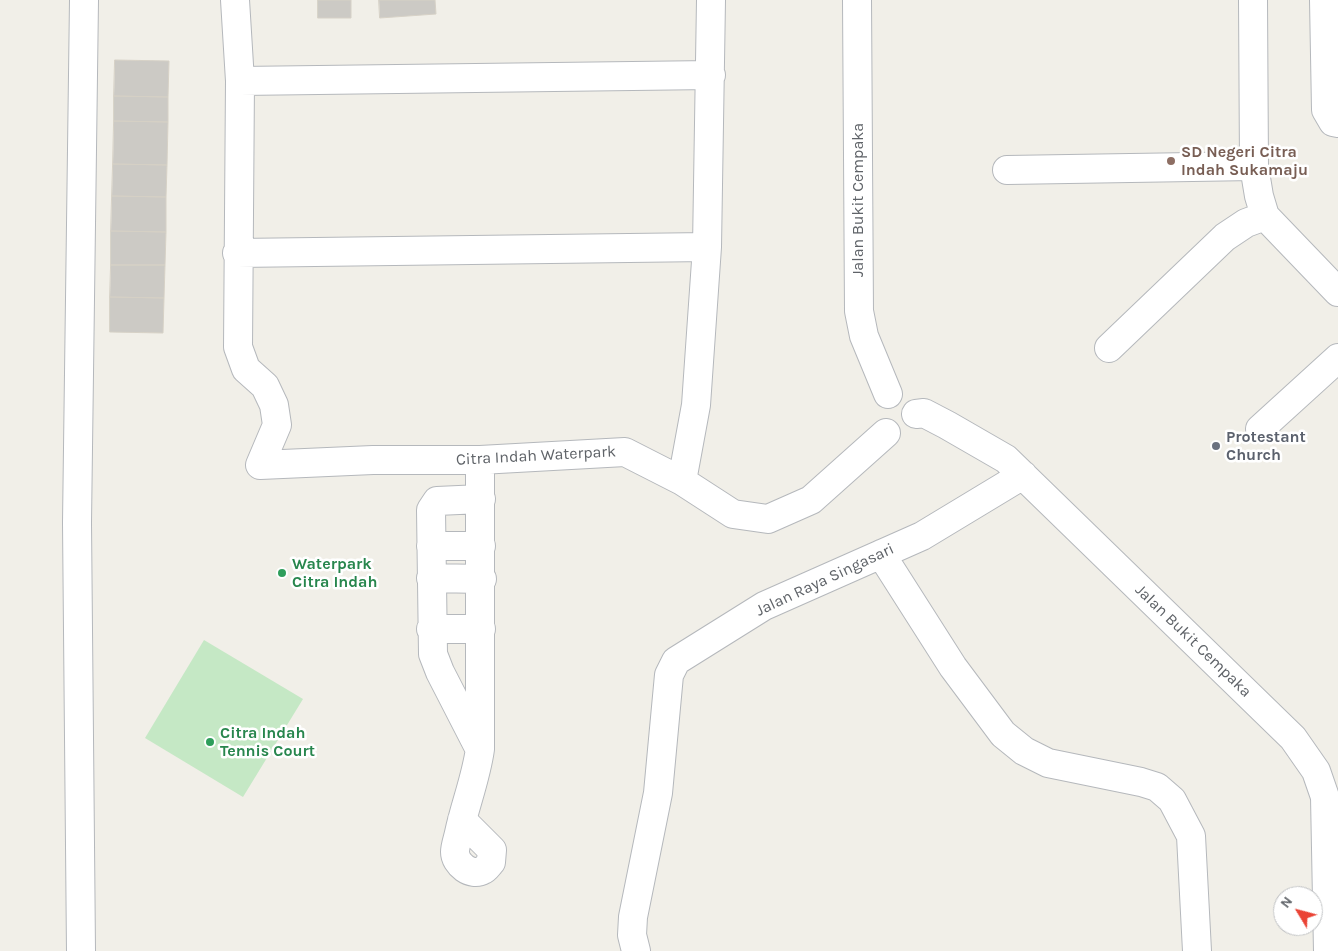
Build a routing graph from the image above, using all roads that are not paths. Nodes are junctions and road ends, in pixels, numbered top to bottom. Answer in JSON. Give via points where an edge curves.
{"nodes":[{"id":1,"x":84,"y":0,"type":"edge"},
{"id":2,"x":236,"y":0,"type":"edge"},
{"id":3,"x":711,"y":0,"type":"edge"},
{"id":4,"x":857,"y":0,"type":"edge"},
{"id":5,"x":1253,"y":0,"type":"edge"},
{"id":6,"x":1324,"y":0,"type":"edge"},
{"id":7,"x":711,"y":75,"type":"junction"},
{"id":8,"x":240,"y":81,"type":"junction"},
{"id":9,"x":1338,"y":124,"type":"edge"},
{"id":10,"x":1254,"y":166,"type":"junction"},
{"id":11,"x":1007,"y":170,"type":"dead end"},
{"id":12,"x":1265,"y":216,"type":"junction"},
{"id":13,"x":708,"y":247,"type":"junction"},
{"id":14,"x":237,"y":253,"type":"junction"},
{"id":15,"x":1338,"y":292,"type":"edge"},
{"id":16,"x":1109,"y":348,"type":"dead end"},
{"id":17,"x":1338,"y":358,"type":"edge"},
{"id":18,"x":888,"y":394,"type":"junction"},
{"id":19,"x":916,"y":414,"type":"junction"},
{"id":20,"x":1260,"y":429,"type":"dead end"},
{"id":21,"x":886,"y":433,"type":"junction"},
{"id":22,"x":480,"y":460,"type":"junction"},
{"id":23,"x":1023,"y":475,"type":"junction"},
{"id":24,"x":682,"y":481,"type":"junction"},
{"id":25,"x":481,"y":499,"type":"junction"},
{"id":26,"x":431,"y":546,"type":"junction"},
{"id":27,"x":481,"y":546,"type":"junction"},
{"id":28,"x":881,"y":554,"type":"junction"},
{"id":29,"x":431,"y":578,"type":"junction"},
{"id":30,"x":482,"y":579,"type":"junction"},
{"id":31,"x":431,"y":629,"type":"junction"},
{"id":32,"x":481,"y":629,"type":"junction"},
{"id":33,"x":440,"y":672,"type":"junction"},
{"id":34,"x":480,"y":672,"type":"junction"},
{"id":35,"x":480,"y":749,"type":"junction"},
{"id":36,"x":462,"y":820,"type":"dead end"},
{"id":37,"x":81,"y":951,"type":"edge"},
{"id":38,"x":636,"y":951,"type":"edge"},
{"id":39,"x":1198,"y":951,"type":"edge"},
{"id":40,"x":1328,"y":951,"type":"edge"}],
"edges":[{"from":1,"to":37,"type":"street","via":[[77,523]]},
{"from":2,"to":8,"type":"street"},
{"from":3,"to":7,"type":"street"},
{"from":4,"to":18,"type":"street","name":"Jalan Bukit Cempaka","via":[[859,311],[864,336]]},
{"from":5,"to":10,"type":"street"},
{"from":6,"to":9,"type":"street","via":[[1326,110]]},
{"from":7,"to":8,"type":"street"},
{"from":7,"to":13,"type":"street"},
{"from":8,"to":14,"type":"street"},
{"from":10,"to":11,"type":"street"},
{"from":10,"to":12,"type":"street"},
{"from":12,"to":15,"type":"street"},
{"from":12,"to":16,"type":"street","via":[[1246,223],[1226,237]]},
{"from":13,"to":14,"type":"street"},
{"from":13,"to":24,"type":"street","via":[[696,405]]},
{"from":14,"to":22,"type":"street","name":"Citra Indah Waterpark","via":[[238,347],[246,369],[265,386],[274,405],[277,425],[260,466],[373,460]]},
{"from":17,"to":20,"type":"street"},
{"from":18,"to":19,"type":"street","via":[[908,396],[913,401]]},
{"from":18,"to":21,"type":"street","via":[[878,403],[875,416]]},
{"from":19,"to":21,"type":"street","via":[[912,427],[906,432]]},
{"from":19,"to":23,"type":"street","name":"Jalan Bukit Cempaka","via":[[924,413],[986,447]]},
{"from":21,"to":24,"type":"street","name":"Citra Indah Waterpark","via":[[811,500],[768,519],[733,514]]},
{"from":22,"to":24,"type":"street","name":"Citra Indah Waterpark","via":[[624,452]]},
{"from":22,"to":25,"type":"street"},
{"from":23,"to":28,"type":"street","name":"Jalan Raya Singasari","via":[[922,536]]},
{"from":23,"to":40,"type":"street","name":"Jalan Bukit Cempaka","via":[[1293,738],[1316,771],[1326,797]]},
{"from":25,"to":26,"type":"street","via":[[438,500],[433,504]]},
{"from":25,"to":27,"type":"street"},
{"from":26,"to":27,"type":"street"},
{"from":26,"to":29,"type":"street"},
{"from":27,"to":30,"type":"street"},
{"from":28,"to":38,"type":"street","name":"Jalan Raya Singasari","via":[[764,606],[676,662],[669,675],[658,793],[633,917],[632,936]]},
{"from":28,"to":39,"type":"street","via":[[953,667],[1003,734],[1024,751],[1048,763],[1141,782],[1157,787],[1172,800],[1191,836]]},
{"from":29,"to":30,"type":"street"},
{"from":29,"to":31,"type":"street"},
{"from":30,"to":32,"type":"street"},
{"from":31,"to":32,"type":"street"},
{"from":31,"to":33,"type":"street","via":[[432,654]]},
{"from":32,"to":34,"type":"street"},
{"from":33,"to":34,"type":"street"},
{"from":33,"to":35,"type":"street"},
{"from":34,"to":35,"type":"street"},
{"from":35,"to":36,"type":"street"}]}
